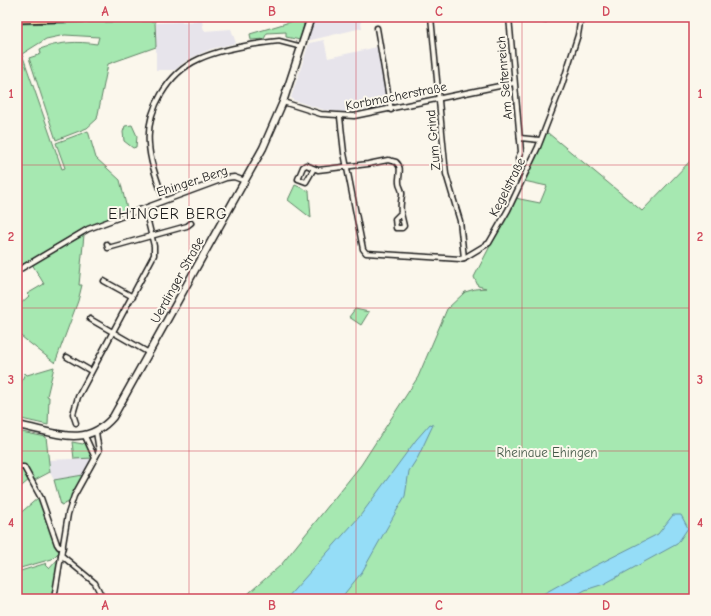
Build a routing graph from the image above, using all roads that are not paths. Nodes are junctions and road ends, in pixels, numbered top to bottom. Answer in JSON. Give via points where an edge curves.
{"nodes":[{"id":1,"x":90,"y":17,"type":"edge"},
{"id":2,"x":431,"y":17,"type":"edge"},
{"id":3,"x":509,"y":17,"type":"edge"},
{"id":4,"x":581,"y":17,"type":"edge"},
{"id":5,"x":17,"y":19,"type":"edge"},
{"id":6,"x":309,"y":19,"type":"edge"},
{"id":7,"x":377,"y":28,"type":"dead end"},
{"id":8,"x":302,"y":46,"type":"junction"},
{"id":9,"x":514,"y":83,"type":"junction"},
{"id":10,"x":439,"y":99,"type":"junction"},
{"id":11,"x":283,"y":102,"type":"junction"},
{"id":12,"x":391,"y":110,"type":"junction"},
{"id":13,"x":340,"y":117,"type":"junction"},
{"id":14,"x":520,"y":138,"type":"junction"},
{"id":15,"x":540,"y":140,"type":"junction"},
{"id":16,"x":346,"y":166,"type":"junction"},
{"id":17,"x":519,"y":166,"type":"dead end"},
{"id":18,"x":313,"y":170,"type":"dead end"},
{"id":19,"x":245,"y":181,"type":"junction"},
{"id":20,"x":164,"y":200,"type":"junction"},
{"id":21,"x":145,"y":209,"type":"junction"},
{"id":22,"x":401,"y":213,"type":"dead end"},
{"id":23,"x":191,"y":223,"type":"dead end"},
{"id":24,"x":152,"y":236,"type":"junction"},
{"id":25,"x":107,"y":244,"type":"dead end"},
{"id":26,"x":464,"y":258,"type":"junction"},
{"id":27,"x":17,"y":271,"type":"edge"},
{"id":28,"x":104,"y":281,"type":"dead end"},
{"id":29,"x":133,"y":297,"type":"junction"},
{"id":30,"x":90,"y":319,"type":"dead end"},
{"id":31,"x":113,"y":333,"type":"junction"},
{"id":32,"x":149,"y":353,"type":"junction"},
{"id":33,"x":67,"y":357,"type":"dead end"},
{"id":34,"x":92,"y":371,"type":"junction"},
{"id":35,"x":76,"y":423,"type":"dead end"},
{"id":36,"x":17,"y":425,"type":"edge"},
{"id":37,"x":96,"y":432,"type":"junction"},
{"id":38,"x":85,"y":436,"type":"junction"},
{"id":39,"x":95,"y":458,"type":"junction"},
{"id":40,"x":17,"y":467,"type":"edge"},
{"id":41,"x":63,"y":547,"type":"junction"},
{"id":42,"x":62,"y":555,"type":"junction"},
{"id":43,"x":54,"y":599,"type":"edge"},
{"id":44,"x":103,"y":599,"type":"edge"}],
"edges":[{"from":1,"to":5,"type":"main road"},
{"from":2,"to":10,"type":"street","name":"Zum Grind"},
{"from":3,"to":9,"type":"street","name":"Am Seltenreich"},
{"from":4,"to":15,"type":"street","name":"Kegelstraße","via":[[562,85]]},
{"from":6,"to":8,"type":"main road","name":"Uerdinger Straße"},
{"from":7,"to":12,"type":"street"},
{"from":8,"to":11,"type":"main road","name":"Uerdinger Straße"},
{"from":8,"to":20,"type":"street","via":[[270,42],[226,50],[197,60],[172,79],[162,91],[152,113],[148,141],[152,165]]},
{"from":9,"to":10,"type":"street","name":"Korbmacherstraße"},
{"from":9,"to":14,"type":"street","name":"Am Seltenreich"},
{"from":10,"to":12,"type":"street","name":"Korbmacherstraße"},
{"from":10,"to":26,"type":"street","name":"Zum Grind","via":[[446,174],[460,221]]},
{"from":11,"to":13,"type":"street","name":"Korbmacherstraße"},
{"from":11,"to":19,"type":"main road","name":"Uerdinger Straße"},
{"from":12,"to":13,"type":"street","name":"Korbmacherstraße"},
{"from":13,"to":16,"type":"street"},
{"from":14,"to":15,"type":"street","name":"Am Seltenreich"},
{"from":14,"to":17,"type":"street","name":"Am Seltenreich"},
{"from":15,"to":26,"type":"street","name":"Kegelstraße","via":[[508,210],[489,243]]},
{"from":16,"to":18,"type":"street"},
{"from":16,"to":22,"type":"street","via":[[388,160],[398,163],[398,182],[402,194]]},
{"from":16,"to":26,"type":"street","via":[[363,250],[366,253]]},
{"from":19,"to":20,"type":"street","name":"Ehinger Berg","via":[[234,177],[226,178]]},
{"from":19,"to":32,"type":"main road","name":"Uerdinger Straße"},
{"from":20,"to":21,"type":"street","name":"Ehinger Berg"},
{"from":21,"to":24,"type":"street"},
{"from":21,"to":27,"type":"street","name":"Ehinger Berg","via":[[88,229]]},
{"from":23,"to":24,"type":"street"},
{"from":24,"to":25,"type":"street","via":[[108,248]]},
{"from":24,"to":29,"type":"street","via":[[154,255]]},
{"from":28,"to":29,"type":"street"},
{"from":29,"to":31,"type":"street"},
{"from":30,"to":31,"type":"street"},
{"from":31,"to":32,"type":"street"},
{"from":31,"to":34,"type":"street"},
{"from":32,"to":37,"type":"main road","name":"Uerdinger Straße","via":[[117,411],[107,424]]},
{"from":33,"to":34,"type":"street"},
{"from":34,"to":35,"type":"street","via":[[74,404],[73,414]]},
{"from":36,"to":38,"type":"main road","via":[[68,436]]},
{"from":37,"to":38,"type":"main road"},
{"from":37,"to":39,"type":"street","via":[[99,451]]},
{"from":38,"to":39,"type":"street"},
{"from":39,"to":41,"type":"street","via":[[74,496],[68,514]]},
{"from":40,"to":41,"type":"street","via":[[24,467],[41,498],[57,544]]},
{"from":41,"to":42,"type":"street"},
{"from":42,"to":43,"type":"street"},
{"from":42,"to":44,"type":"street","via":[[95,583]]}]}
